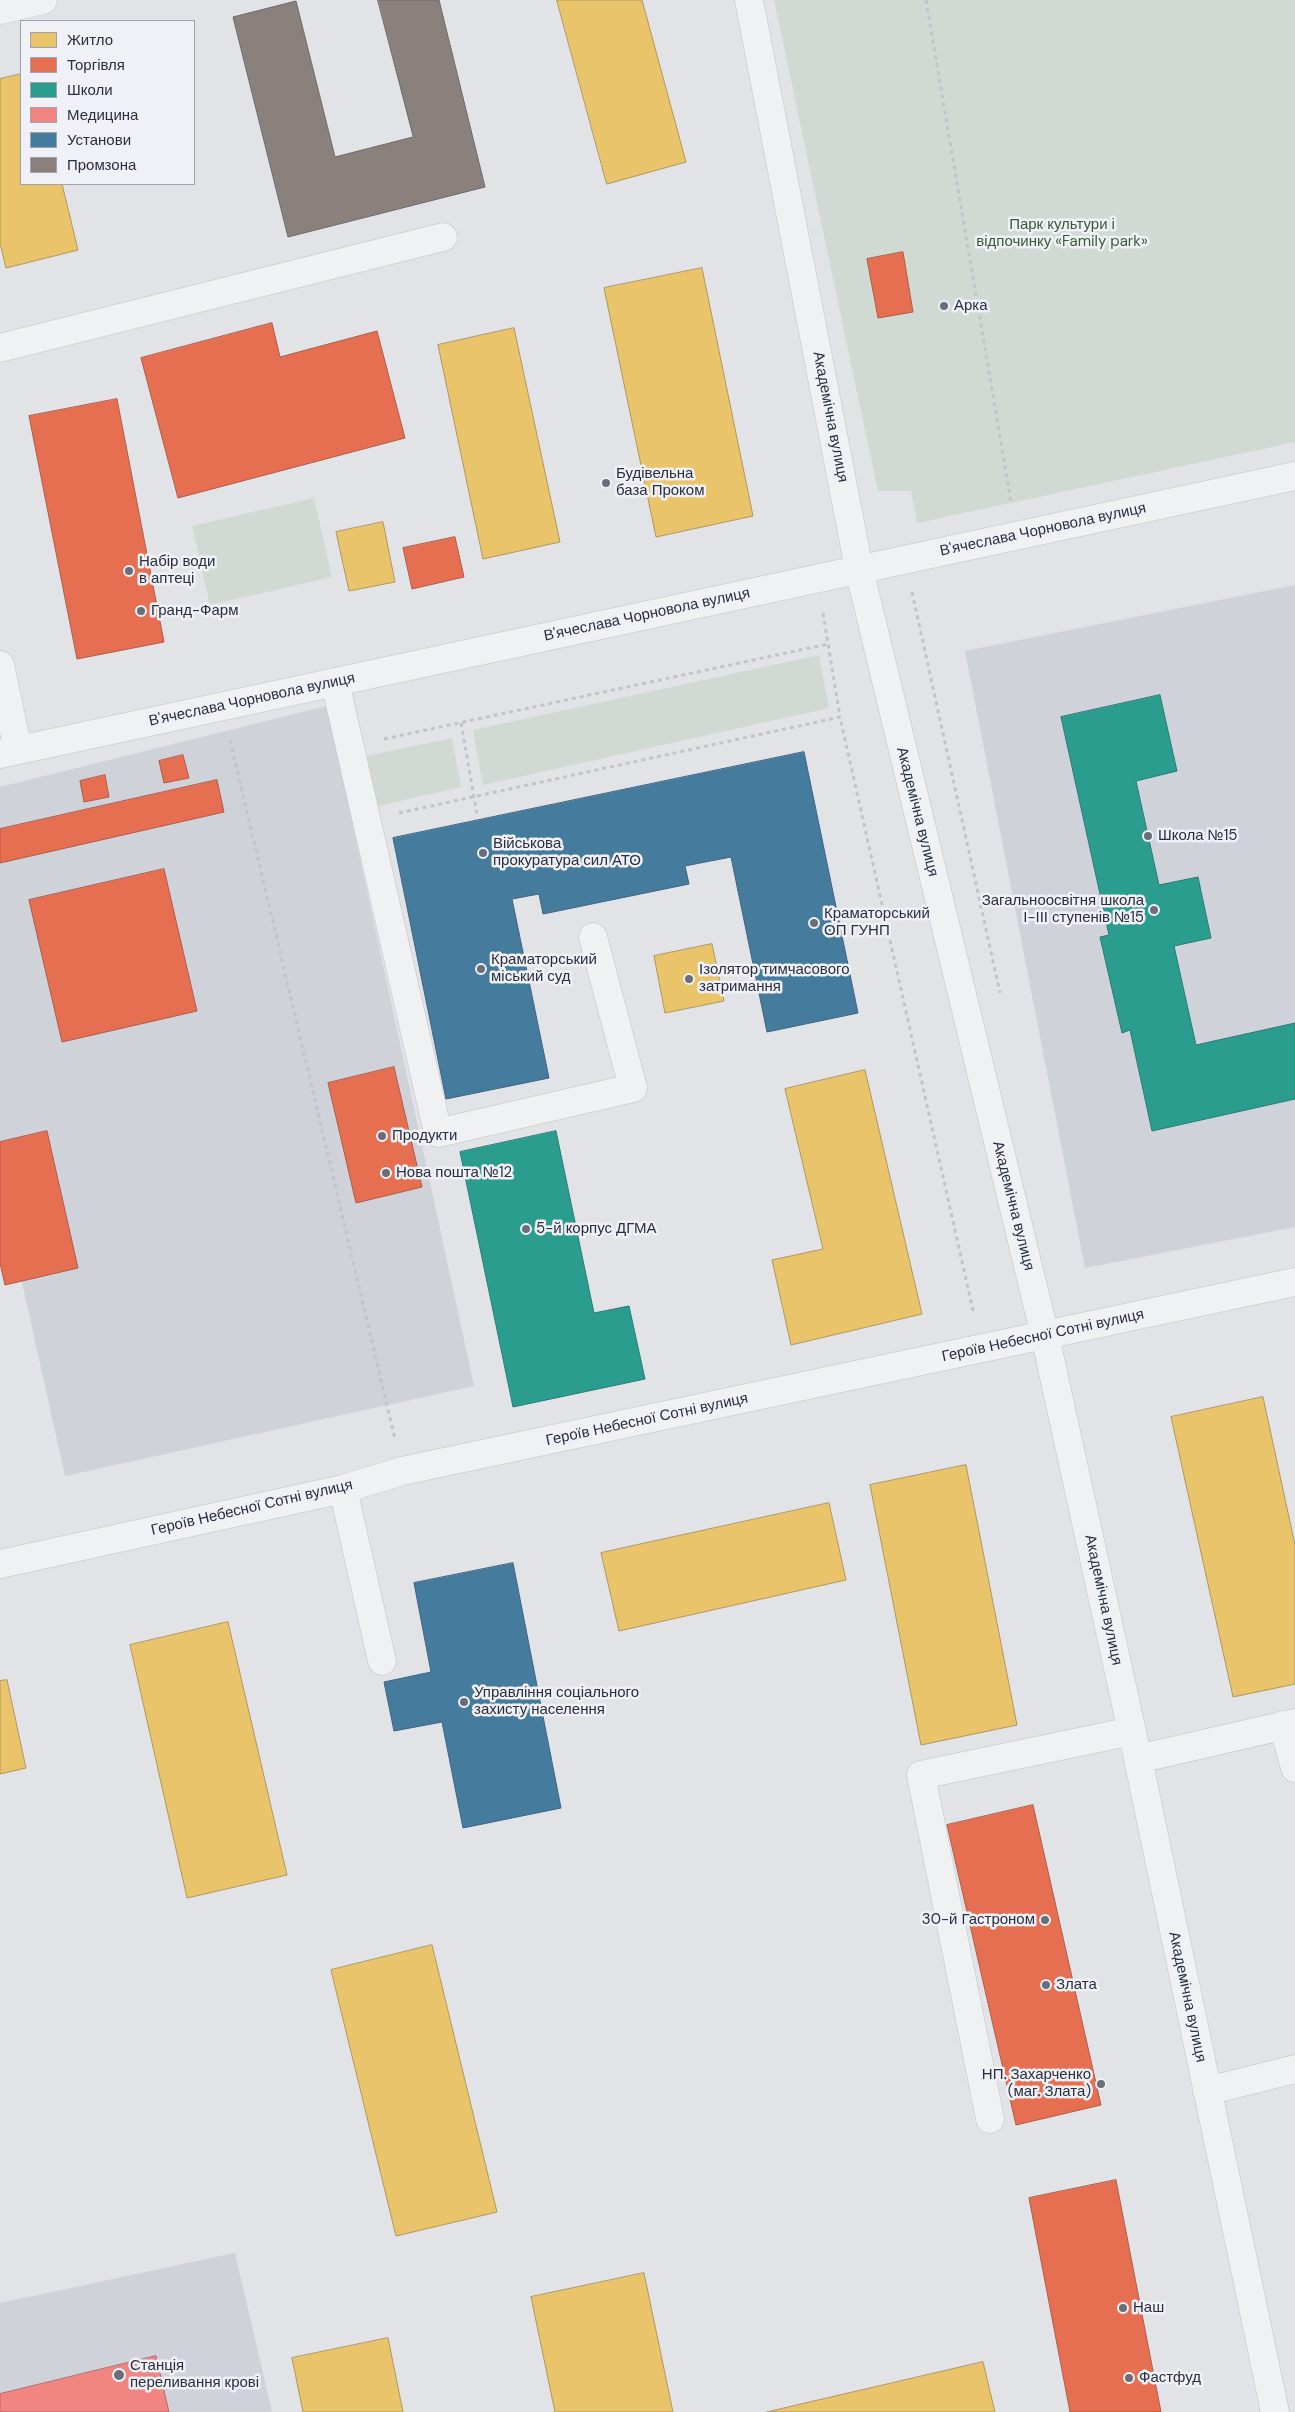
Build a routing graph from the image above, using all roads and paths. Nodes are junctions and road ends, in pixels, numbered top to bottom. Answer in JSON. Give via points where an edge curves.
{"nodes":[{"id":1,"x":43,"y":0,"type":"edge"},
{"id":2,"x":749,"y":0,"type":"edge"},
{"id":3,"x":926,"y":0,"type":"edge"},
{"id":4,"x":0,"y":10,"type":"edge"},
{"id":5,"x":443,"y":237,"type":"dead end"},
{"id":6,"x":0,"y":348,"type":"edge"},
{"id":7,"x":1295,"y":476,"type":"edge"},
{"id":8,"x":1016,"y":536,"type":"junction"},
{"id":9,"x":905,"y":559,"type":"junction"},
{"id":10,"x":859,"y":570,"type":"junction"},
{"id":11,"x":818,"y":578,"type":"junction"},
{"id":12,"x":828,"y":644,"type":"junction"},
{"id":13,"x":0,"y":665,"type":"edge"},
{"id":14,"x":335,"y":682,"type":"junction"},
{"id":15,"x":222,"y":707,"type":"junction"},
{"id":16,"x":840,"y":717,"type":"junction"},
{"id":17,"x":461,"y":723,"type":"junction"},
{"id":18,"x":350,"y":747,"type":"junction"},
{"id":19,"x":9,"y":752,"type":"edge"},
{"id":20,"x":474,"y":797,"type":"junction"},
{"id":21,"x":477,"y":814,"type":"dead end"},
{"id":22,"x":367,"y":820,"type":"junction"},
{"id":23,"x":593,"y":937,"type":"dead end"},
{"id":24,"x":1001,"y":999,"type":"dead end"},
{"id":25,"x":1295,"y":1282,"type":"edge"},
{"id":26,"x":1045,"y":1336,"type":"junction"},
{"id":27,"x":982,"y":1350,"type":"junction"},
{"id":28,"x":402,"y":1471,"type":"junction"},
{"id":29,"x":344,"y":1489,"type":"junction"},
{"id":30,"x":0,"y":1564,"type":"edge"},
{"id":31,"x":382,"y":1661,"type":"dead end"},
{"id":32,"x":1289,"y":1724,"type":"edge"},
{"id":33,"x":1132,"y":1730,"type":"junction"},
{"id":34,"x":1138,"y":1759,"type":"junction"},
{"id":35,"x":1295,"y":1768,"type":"edge"},
{"id":36,"x":1295,"y":2069,"type":"edge"},
{"id":37,"x":1207,"y":2091,"type":"junction"},
{"id":38,"x":990,"y":2119,"type":"dead end"},
{"id":39,"x":1275,"y":2412,"type":"edge"}],
"edges":[{"from":1,"to":4,"type":"street"},
{"from":2,"to":10,"type":"street","name":"Академічна вулиця"},
{"from":3,"to":8,"type":"path"},
{"from":5,"to":6,"type":"street"},
{"from":7,"to":8,"type":"street","name":"В'ячеслава Чорновола вулиця"},
{"from":8,"to":9,"type":"street","name":"В'ячеслава Чорновола вулиця"},
{"from":9,"to":10,"type":"street","name":"В'ячеслава Чорновола вулиця"},
{"from":9,"to":24,"type":"path"},
{"from":10,"to":11,"type":"street","name":"В'ячеслава Чорновола вулиця"},
{"from":10,"to":26,"type":"street","name":"Академічна вулиця"},
{"from":11,"to":12,"type":"path"},
{"from":11,"to":14,"type":"street","name":"В'ячеслава Чорновола вулиця"},
{"from":12,"to":16,"type":"path"},
{"from":12,"to":17,"type":"path"},
{"from":13,"to":19,"type":"street"},
{"from":14,"to":15,"type":"street","name":"В'ячеслава Чорновола вулиця"},
{"from":14,"to":18,"type":"street"},
{"from":15,"to":19,"type":"street","name":"В'ячеслава Чорновола вулиця"},
{"from":15,"to":28,"type":"path"},
{"from":16,"to":20,"type":"path"},
{"from":16,"to":27,"type":"path"},
{"from":17,"to":18,"type":"path"},
{"from":17,"to":20,"type":"path"},
{"from":18,"to":22,"type":"street"},
{"from":20,"to":21,"type":"path"},
{"from":20,"to":22,"type":"path"},
{"from":22,"to":23,"type":"street","via":[[438,1133],[633,1088]]},
{"from":25,"to":26,"type":"street","name":"Героїв Небесної Сотні вулиця"},
{"from":26,"to":27,"type":"street","name":"Героїв Небесної Сотні вулиця"},
{"from":26,"to":33,"type":"street","name":"Академічна вулиця"},
{"from":27,"to":28,"type":"street","name":"Героїв Небесної Сотні вулиця"},
{"from":28,"to":29,"type":"street","name":"Героїв Небесної Сотні вулиця"},
{"from":29,"to":30,"type":"street","name":"Героїв Небесної Сотні вулиця"},
{"from":29,"to":31,"type":"street"},
{"from":32,"to":34,"type":"street"},
{"from":32,"to":35,"type":"street"},
{"from":33,"to":34,"type":"street","name":"Академічна вулиця"},
{"from":33,"to":38,"type":"street","via":[[921,1776]]},
{"from":34,"to":37,"type":"street","name":"Академічна вулиця"},
{"from":36,"to":37,"type":"street"},
{"from":37,"to":39,"type":"street","name":"Академічна вулиця"}]}
